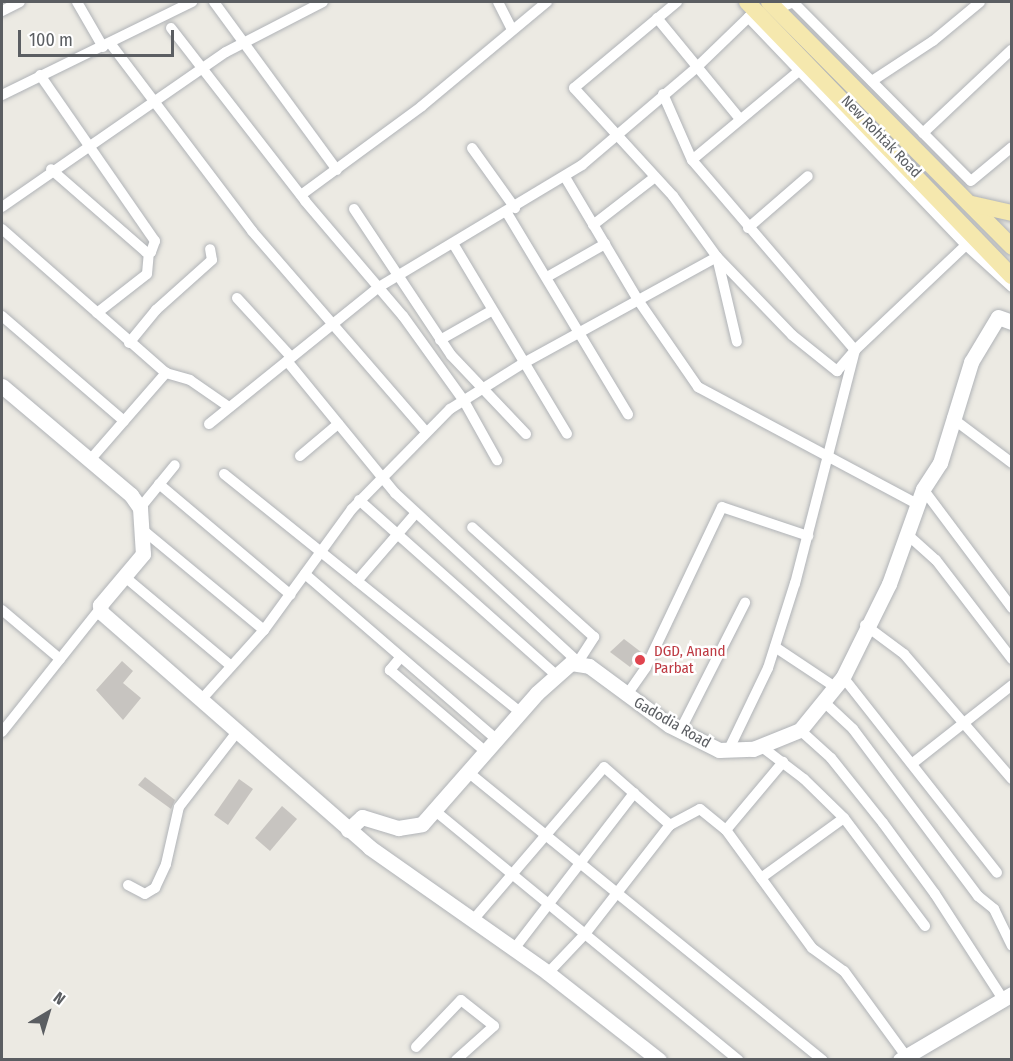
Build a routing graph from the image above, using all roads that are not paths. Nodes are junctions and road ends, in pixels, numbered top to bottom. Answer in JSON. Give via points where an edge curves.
{"nodes":[{"id":1,"x":21,"y":2,"type":"edge"},
{"id":2,"x":77,"y":2,"type":"edge"},
{"id":3,"x":192,"y":2,"type":"edge"},
{"id":4,"x":214,"y":2,"type":"edge"},
{"id":5,"x":322,"y":2,"type":"edge"},
{"id":6,"x":498,"y":2,"type":"edge"},
{"id":7,"x":547,"y":2,"type":"edge"},
{"id":8,"x":676,"y":2,"type":"edge"},
{"id":9,"x":980,"y":2,"type":"edge"},
{"id":10,"x":760,"y":7,"type":"edge"},
{"id":11,"x":2,"y":11,"type":"edge"},
{"id":12,"x":657,"y":18,"type":"junction"},
{"id":13,"x":171,"y":28,"type":"dead end"},
{"id":14,"x":512,"y":30,"type":"junction"},
{"id":15,"x":243,"y":42,"type":"junction"},
{"id":16,"x":106,"y":45,"type":"junction"},
{"id":17,"x":1011,"y":50,"type":"edge"},
{"id":18,"x":697,"y":67,"type":"junction"},
{"id":19,"x":200,"y":69,"type":"junction"},
{"id":20,"x":800,"y":70,"type":"junction"},
{"id":21,"x":40,"y":75,"type":"junction"},
{"id":22,"x":872,"y":81,"type":"junction"},
{"id":23,"x":663,"y":94,"type":"junction"},
{"id":24,"x":2,"y":95,"type":"edge"},
{"id":25,"x":151,"y":102,"type":"junction"},
{"id":26,"x":739,"y":118,"type":"junction"},
{"id":27,"x":923,"y":133,"type":"junction"},
{"id":28,"x":614,"y":136,"type":"junction"},
{"id":29,"x":87,"y":144,"type":"junction"},
{"id":30,"x":1011,"y":147,"type":"edge"},
{"id":31,"x":472,"y":148,"type":"dead end"},
{"id":32,"x":692,"y":160,"type":"junction"},
{"id":33,"x":51,"y":169,"type":"junction"},
{"id":34,"x":337,"y":170,"type":"junction"},
{"id":35,"x":808,"y":176,"type":"dead end"},
{"id":36,"x":565,"y":177,"type":"junction"},
{"id":37,"x":654,"y":177,"type":"junction"},
{"id":38,"x":301,"y":195,"type":"junction"},
{"id":39,"x":971,"y":204,"type":"junction"},
{"id":40,"x":2,"y":207,"type":"edge"},
{"id":41,"x":354,"y":209,"type":"dead end"},
{"id":42,"x":511,"y":210,"type":"junction"},
{"id":43,"x":1011,"y":213,"type":"edge"},
{"id":44,"x":594,"y":225,"type":"junction"},
{"id":45,"x":748,"y":228,"type":"junction"},
{"id":46,"x":2,"y":229,"type":"edge"},
{"id":47,"x":605,"y":244,"type":"junction"},
{"id":48,"x":454,"y":245,"type":"junction"},
{"id":49,"x":966,"y":245,"type":"junction"},
{"id":50,"x":1011,"y":247,"type":"edge"},
{"id":51,"x":210,"y":249,"type":"dead end"},
{"id":52,"x":149,"y":254,"type":"junction"},
{"id":53,"x":717,"y":257,"type":"junction"},
{"id":54,"x":995,"y":257,"type":"junction"},
{"id":55,"x":399,"y":276,"type":"junction"},
{"id":56,"x":548,"y":277,"type":"junction"},
{"id":57,"x":1011,"y":277,"type":"edge"},
{"id":58,"x":379,"y":287,"type":"junction"},
{"id":59,"x":237,"y":298,"type":"dead end"},
{"id":60,"x":638,"y":300,"type":"junction"},
{"id":61,"x":491,"y":311,"type":"junction"},
{"id":62,"x":97,"y":313,"type":"junction"},
{"id":63,"x":2,"y":316,"type":"edge"},
{"id":64,"x":1004,"y":319,"type":"edge"},
{"id":65,"x":333,"y":324,"type":"junction"},
{"id":66,"x":580,"y":333,"type":"junction"},
{"id":67,"x":440,"y":339,"type":"junction"},
{"id":68,"x":737,"y":342,"type":"dead end"},
{"id":69,"x":129,"y":343,"type":"junction"},
{"id":70,"x":855,"y":350,"type":"junction"},
{"id":71,"x":289,"y":359,"type":"junction"},
{"id":72,"x":522,"y":364,"type":"junction"},
{"id":73,"x":166,"y":374,"type":"junction"},
{"id":74,"x":2,"y":386,"type":"edge"},
{"id":75,"x":483,"y":389,"type":"junction"},
{"id":76,"x":464,"y":401,"type":"junction"},
{"id":77,"x":229,"y":407,"type":"junction"},
{"id":78,"x":628,"y":414,"type":"dead end"},
{"id":79,"x":952,"y":418,"type":"junction"},
{"id":80,"x":124,"y":421,"type":"junction"},
{"id":81,"x":209,"y":424,"type":"dead end"},
{"id":82,"x":338,"y":424,"type":"junction"},
{"id":83,"x":425,"y":431,"type":"junction"},
{"id":84,"x":526,"y":434,"type":"dead end"},
{"id":85,"x":567,"y":434,"type":"dead end"},
{"id":86,"x":829,"y":454,"type":"junction"},
{"id":87,"x":300,"y":456,"type":"dead end"},
{"id":88,"x":90,"y":460,"type":"junction"},
{"id":89,"x":497,"y":460,"type":"dead end"},
{"id":90,"x":1011,"y":463,"type":"edge"},
{"id":91,"x":175,"y":465,"type":"dead end"},
{"id":92,"x":224,"y":474,"type":"dead end"},
{"id":93,"x":381,"y":477,"type":"junction"},
{"id":94,"x":159,"y":484,"type":"junction"},
{"id":95,"x":923,"y":489,"type":"junction"},
{"id":96,"x":359,"y":500,"type":"junction"},
{"id":97,"x":919,"y":505,"type":"junction"},
{"id":98,"x":140,"y":508,"type":"junction"},
{"id":99,"x":416,"y":513,"type":"junction"},
{"id":100,"x":472,"y":527,"type":"dead end"},
{"id":101,"x":143,"y":530,"type":"junction"},
{"id":102,"x":397,"y":534,"type":"junction"},
{"id":103,"x":808,"y":536,"type":"junction"},
{"id":104,"x":909,"y":536,"type":"junction"},
{"id":105,"x":321,"y":553,"type":"junction"},
{"id":106,"x":306,"y":574,"type":"junction"},
{"id":107,"x":125,"y":577,"type":"junction"},
{"id":108,"x":357,"y":581,"type":"junction"},
{"id":109,"x":291,"y":595,"type":"junction"},
{"id":110,"x":745,"y":603,"type":"dead end"},
{"id":111,"x":1011,"y":608,"type":"edge"},
{"id":112,"x":100,"y":609,"type":"junction"},
{"id":113,"x":2,"y":610,"type":"edge"},
{"id":114,"x":866,"y":626,"type":"junction"},
{"id":115,"x":264,"y":630,"type":"junction"},
{"id":116,"x":775,"y":647,"type":"junction"},
{"id":117,"x":400,"y":658,"type":"junction"},
{"id":118,"x":60,"y":659,"type":"junction"},
{"id":119,"x":1011,"y":659,"type":"edge"},
{"id":120,"x":578,"y":662,"type":"junction"},
{"id":121,"x":231,"y":666,"type":"junction"},
{"id":122,"x":555,"y":674,"type":"junction"},
{"id":123,"x":839,"y":682,"type":"junction"},
{"id":124,"x":1011,"y":686,"type":"edge"},
{"id":125,"x":626,"y":696,"type":"junction"},
{"id":126,"x":201,"y":700,"type":"junction"},
{"id":127,"x":823,"y":701,"type":"junction"},
{"id":128,"x":520,"y":712,"type":"junction"},
{"id":129,"x":965,"y":724,"type":"junction"},
{"id":130,"x":800,"y":730,"type":"junction"},
{"id":131,"x":680,"y":731,"type":"junction"},
{"id":132,"x":2,"y":732,"type":"edge"},
{"id":133,"x":237,"y":732,"type":"junction"},
{"id":134,"x":496,"y":739,"type":"junction"},
{"id":135,"x":762,"y":747,"type":"junction"},
{"id":136,"x":729,"y":751,"type":"junction"},
{"id":137,"x":485,"y":752,"type":"junction"},
{"id":138,"x":783,"y":762,"type":"junction"},
{"id":139,"x":913,"y":763,"type":"junction"},
{"id":140,"x":468,"y":772,"type":"junction"},
{"id":141,"x":1011,"y":779,"type":"edge"},
{"id":142,"x":634,"y":793,"type":"junction"},
{"id":143,"x":434,"y":810,"type":"junction"},
{"id":144,"x":844,"y":818,"type":"junction"},
{"id":145,"x":670,"y":825,"type":"junction"},
{"id":146,"x":348,"y":830,"type":"junction"},
{"id":147,"x":726,"y":830,"type":"junction"},
{"id":148,"x":544,"y":836,"type":"junction"},
{"id":149,"x":579,"y":864,"type":"junction"},
{"id":150,"x":997,"y":873,"type":"dead end"},
{"id":151,"x":511,"y":874,"type":"junction"},
{"id":152,"x":761,"y":878,"type":"junction"},
{"id":153,"x":128,"y":885,"type":"dead end"},
{"id":154,"x":615,"y":893,"type":"junction"},
{"id":155,"x":547,"y":904,"type":"junction"},
{"id":156,"x":473,"y":920,"type":"junction"},
{"id":157,"x":925,"y":926,"type":"dead end"},
{"id":158,"x":585,"y":934,"type":"junction"},
{"id":159,"x":1011,"y":946,"type":"edge"},
{"id":160,"x":514,"y":949,"type":"junction"},
{"id":161,"x":548,"y":973,"type":"junction"},
{"id":162,"x":1007,"y":996,"type":"edge"},
{"id":163,"x":416,"y":1047,"type":"dead end"},
{"id":164,"x":903,"y":1058,"type":"edge"},
{"id":165,"x":456,"y":1059,"type":"edge"},
{"id":166,"x":659,"y":1059,"type":"edge"},
{"id":167,"x":738,"y":1059,"type":"edge"},
{"id":168,"x":823,"y":1059,"type":"edge"}],
"edges":[{"from":1,"to":11,"type":"street"},
{"from":2,"to":16,"type":"street"},
{"from":3,"to":16,"type":"street"},
{"from":4,"to":15,"type":"street"},
{"from":5,"to":15,"type":"street"},
{"from":6,"to":14,"type":"street"},
{"from":7,"to":14,"type":"street"},
{"from":8,"to":12,"type":"street"},
{"from":9,"to":22,"type":"street","via":[[933,41]]},
{"from":10,"to":18,"type":"street"},
{"from":10,"to":20,"type":"street"},
{"from":10,"to":22,"type":"street","via":[[793,2]]},
{"from":10,"to":39,"type":"main road","name":"New Rohtak Road"},
{"from":10,"to":54,"type":"main road","name":"New Rohtak Road"},
{"from":12,"to":18,"type":"street"},
{"from":12,"to":28,"type":"street","via":[[574,86]]},
{"from":13,"to":19,"type":"street"},
{"from":14,"to":34,"type":"street","via":[[422,106]]},
{"from":15,"to":19,"type":"street"},
{"from":15,"to":34,"type":"street"},
{"from":16,"to":21,"type":"street"},
{"from":16,"to":25,"type":"street"},
{"from":17,"to":27,"type":"street"},
{"from":18,"to":23,"type":"street"},
{"from":18,"to":26,"type":"street"},
{"from":19,"to":25,"type":"street"},
{"from":19,"to":38,"type":"street"},
{"from":20,"to":26,"type":"street"},
{"from":20,"to":49,"type":"street"},
{"from":21,"to":24,"type":"street"},
{"from":21,"to":29,"type":"street"},
{"from":22,"to":27,"type":"street"},
{"from":23,"to":28,"type":"street"},
{"from":23,"to":32,"type":"street"},
{"from":25,"to":29,"type":"street"},
{"from":25,"to":65,"type":"street","via":[[252,231]]},
{"from":26,"to":32,"type":"street"},
{"from":27,"to":30,"type":"street","via":[[974,181]]},
{"from":28,"to":36,"type":"street"},
{"from":28,"to":37,"type":"street"},
{"from":29,"to":33,"type":"street"},
{"from":29,"to":52,"type":"street","via":[[155,241]]},
{"from":31,"to":42,"type":"street"},
{"from":32,"to":45,"type":"street"},
{"from":33,"to":40,"type":"street"},
{"from":33,"to":52,"type":"street"},
{"from":34,"to":38,"type":"street"},
{"from":35,"to":45,"type":"street"},
{"from":36,"to":42,"type":"street"},
{"from":36,"to":44,"type":"street"},
{"from":37,"to":44,"type":"street"},
{"from":37,"to":53,"type":"street","via":[[680,204]]},
{"from":38,"to":58,"type":"street"},
{"from":39,"to":43,"type":"main road"},
{"from":39,"to":50,"type":"main road","name":"New Rohtak Road"},
{"from":41,"to":55,"type":"street"},
{"from":42,"to":48,"type":"street"},
{"from":42,"to":56,"type":"street"},
{"from":44,"to":47,"type":"street"},
{"from":45,"to":70,"type":"street"},
{"from":46,"to":62,"type":"street"},
{"from":47,"to":56,"type":"street"},
{"from":47,"to":60,"type":"street"},
{"from":48,"to":55,"type":"street"},
{"from":48,"to":61,"type":"street"},
{"from":49,"to":57,"type":"street"},
{"from":49,"to":70,"type":"street"},
{"from":50,"to":54,"type":"street"},
{"from":51,"to":69,"type":"street","via":[[212,260],[156,310]]},
{"from":52,"to":62,"type":"street","via":[[147,274]]},
{"from":53,"to":60,"type":"street"},
{"from":53,"to":68,"type":"street"},
{"from":53,"to":70,"type":"street","via":[[792,335],[833,370],[839,370]]},
{"from":54,"to":57,"type":"main road","name":"New Rohtak Road"},
{"from":55,"to":58,"type":"street"},
{"from":55,"to":67,"type":"street"},
{"from":56,"to":66,"type":"street"},
{"from":58,"to":65,"type":"street"},
{"from":58,"to":76,"type":"street"},
{"from":59,"to":71,"type":"street"},
{"from":60,"to":66,"type":"street"},
{"from":60,"to":86,"type":"street","via":[[698,387]]},
{"from":61,"to":67,"type":"street"},
{"from":61,"to":72,"type":"street"},
{"from":62,"to":69,"type":"street"},
{"from":63,"to":80,"type":"street"},
{"from":64,"to":79,"type":"street","name":"Gadodia Road","via":[[971,362]]},
{"from":65,"to":71,"type":"street"},
{"from":65,"to":83,"type":"street"},
{"from":66,"to":72,"type":"street"},
{"from":66,"to":78,"type":"street"},
{"from":67,"to":75,"type":"street"},
{"from":69,"to":73,"type":"street"},
{"from":70,"to":86,"type":"street"},
{"from":71,"to":77,"type":"street"},
{"from":71,"to":82,"type":"street"},
{"from":72,"to":75,"type":"street"},
{"from":72,"to":85,"type":"street"},
{"from":73,"to":77,"type":"street","via":[[190,380]]},
{"from":73,"to":80,"type":"street"},
{"from":74,"to":88,"type":"street"},
{"from":75,"to":76,"type":"street"},
{"from":75,"to":84,"type":"street"},
{"from":76,"to":83,"type":"street"},
{"from":76,"to":89,"type":"street"},
{"from":77,"to":81,"type":"street"},
{"from":79,"to":90,"type":"street"},
{"from":79,"to":95,"type":"street","name":"Gadodia Road","via":[[940,463]]},
{"from":80,"to":88,"type":"street"},
{"from":82,"to":87,"type":"street"},
{"from":82,"to":93,"type":"street"},
{"from":83,"to":93,"type":"street"},
{"from":86,"to":97,"type":"street"},
{"from":86,"to":103,"type":"street"},
{"from":88,"to":98,"type":"street","via":[[131,495]]},
{"from":91,"to":94,"type":"street"},
{"from":92,"to":105,"type":"street"},
{"from":93,"to":96,"type":"street"},
{"from":93,"to":99,"type":"street"},
{"from":94,"to":98,"type":"street"},
{"from":94,"to":109,"type":"street"},
{"from":95,"to":97,"type":"street","name":"Gadodia Road"},
{"from":95,"to":111,"type":"street"},
{"from":96,"to":102,"type":"street"},
{"from":96,"to":105,"type":"street"},
{"from":97,"to":104,"type":"street","name":"Gadodia Road"},
{"from":98,"to":101,"type":"street"},
{"from":99,"to":102,"type":"street"},
{"from":99,"to":120,"type":"street"},
{"from":100,"to":120,"type":"street","via":[[594,637]]},
{"from":101,"to":107,"type":"street","via":[[141,558]]},
{"from":101,"to":115,"type":"street"},
{"from":102,"to":108,"type":"street"},
{"from":102,"to":122,"type":"street"},
{"from":103,"to":116,"type":"street"},
{"from":103,"to":125,"type":"street","via":[[722,507],[646,667]]},
{"from":104,"to":114,"type":"street","name":"Gadodia Road"},
{"from":104,"to":119,"type":"street","via":[[936,560]]},
{"from":105,"to":106,"type":"street"},
{"from":105,"to":108,"type":"street"},
{"from":106,"to":109,"type":"street"},
{"from":106,"to":117,"type":"street"},
{"from":107,"to":112,"type":"street"},
{"from":107,"to":121,"type":"street"},
{"from":108,"to":128,"type":"street"},
{"from":109,"to":115,"type":"street"},
{"from":110,"to":131,"type":"street"},
{"from":112,"to":118,"type":"street"},
{"from":112,"to":126,"type":"street"},
{"from":113,"to":118,"type":"street"},
{"from":114,"to":123,"type":"street","name":"Gadodia Road"},
{"from":114,"to":129,"type":"street","via":[[904,654]]},
{"from":115,"to":121,"type":"street"},
{"from":116,"to":123,"type":"street"},
{"from":116,"to":136,"type":"street"},
{"from":117,"to":134,"type":"street"},
{"from":117,"to":137,"type":"street","via":[[390,670]]},
{"from":118,"to":132,"type":"street"},
{"from":120,"to":122,"type":"street"},
{"from":120,"to":125,"type":"street","name":"Gadodia Road"},
{"from":121,"to":126,"type":"street"},
{"from":122,"to":128,"type":"street"},
{"from":123,"to":127,"type":"street","name":"Gadodia Road"},
{"from":123,"to":139,"type":"street"},
{"from":124,"to":129,"type":"street"},
{"from":125,"to":131,"type":"street","name":"Gadodia Road"},
{"from":126,"to":133,"type":"street"},
{"from":127,"to":130,"type":"street","name":"Gadodia Road"},
{"from":127,"to":159,"type":"street","via":[[853,729],[978,896],[994,909]]},
{"from":128,"to":134,"type":"street"},
{"from":129,"to":139,"type":"street"},
{"from":129,"to":141,"type":"street"},
{"from":130,"to":135,"type":"street","name":"Gadodia Road"},
{"from":130,"to":162,"type":"street","via":[[831,758],[883,823]]},
{"from":131,"to":136,"type":"street","name":"Gadodia Road"},
{"from":133,"to":146,"type":"street"},
{"from":133,"to":153,"type":"street","via":[[179,807],[166,864],[155,888],[145,894]]},
{"from":134,"to":137,"type":"street"},
{"from":135,"to":136,"type":"street","name":"Gadodia Road"},
{"from":135,"to":138,"type":"street"},
{"from":137,"to":140,"type":"street"},
{"from":138,"to":144,"type":"street"},
{"from":138,"to":147,"type":"street"},
{"from":139,"to":150,"type":"street"},
{"from":140,"to":143,"type":"street"},
{"from":140,"to":148,"type":"street"},
{"from":142,"to":145,"type":"street"},
{"from":142,"to":148,"type":"street","via":[[604,767]]},
{"from":142,"to":149,"type":"street"},
{"from":143,"to":146,"type":"street","via":[[418,826],[394,827],[362,817]]},
{"from":143,"to":151,"type":"street"},
{"from":144,"to":152,"type":"street"},
{"from":144,"to":157,"type":"street"},
{"from":145,"to":147,"type":"street","via":[[700,809]]},
{"from":145,"to":154,"type":"street"},
{"from":146,"to":156,"type":"street"},
{"from":147,"to":152,"type":"street"},
{"from":148,"to":149,"type":"street"},
{"from":148,"to":151,"type":"street"},
{"from":149,"to":154,"type":"street"},
{"from":149,"to":155,"type":"street"},
{"from":151,"to":155,"type":"street"},
{"from":151,"to":156,"type":"street"},
{"from":152,"to":164,"type":"street","via":[[812,948],[844,971]]},
{"from":154,"to":158,"type":"street"},
{"from":154,"to":168,"type":"street"},
{"from":155,"to":158,"type":"street"},
{"from":155,"to":160,"type":"street"},
{"from":156,"to":160,"type":"street"},
{"from":158,"to":161,"type":"street"},
{"from":158,"to":167,"type":"street"},
{"from":160,"to":161,"type":"street"},
{"from":161,"to":166,"type":"street"},
{"from":162,"to":164,"type":"street"},
{"from":163,"to":165,"type":"street","via":[[461,1000],[494,1026]]}]}
